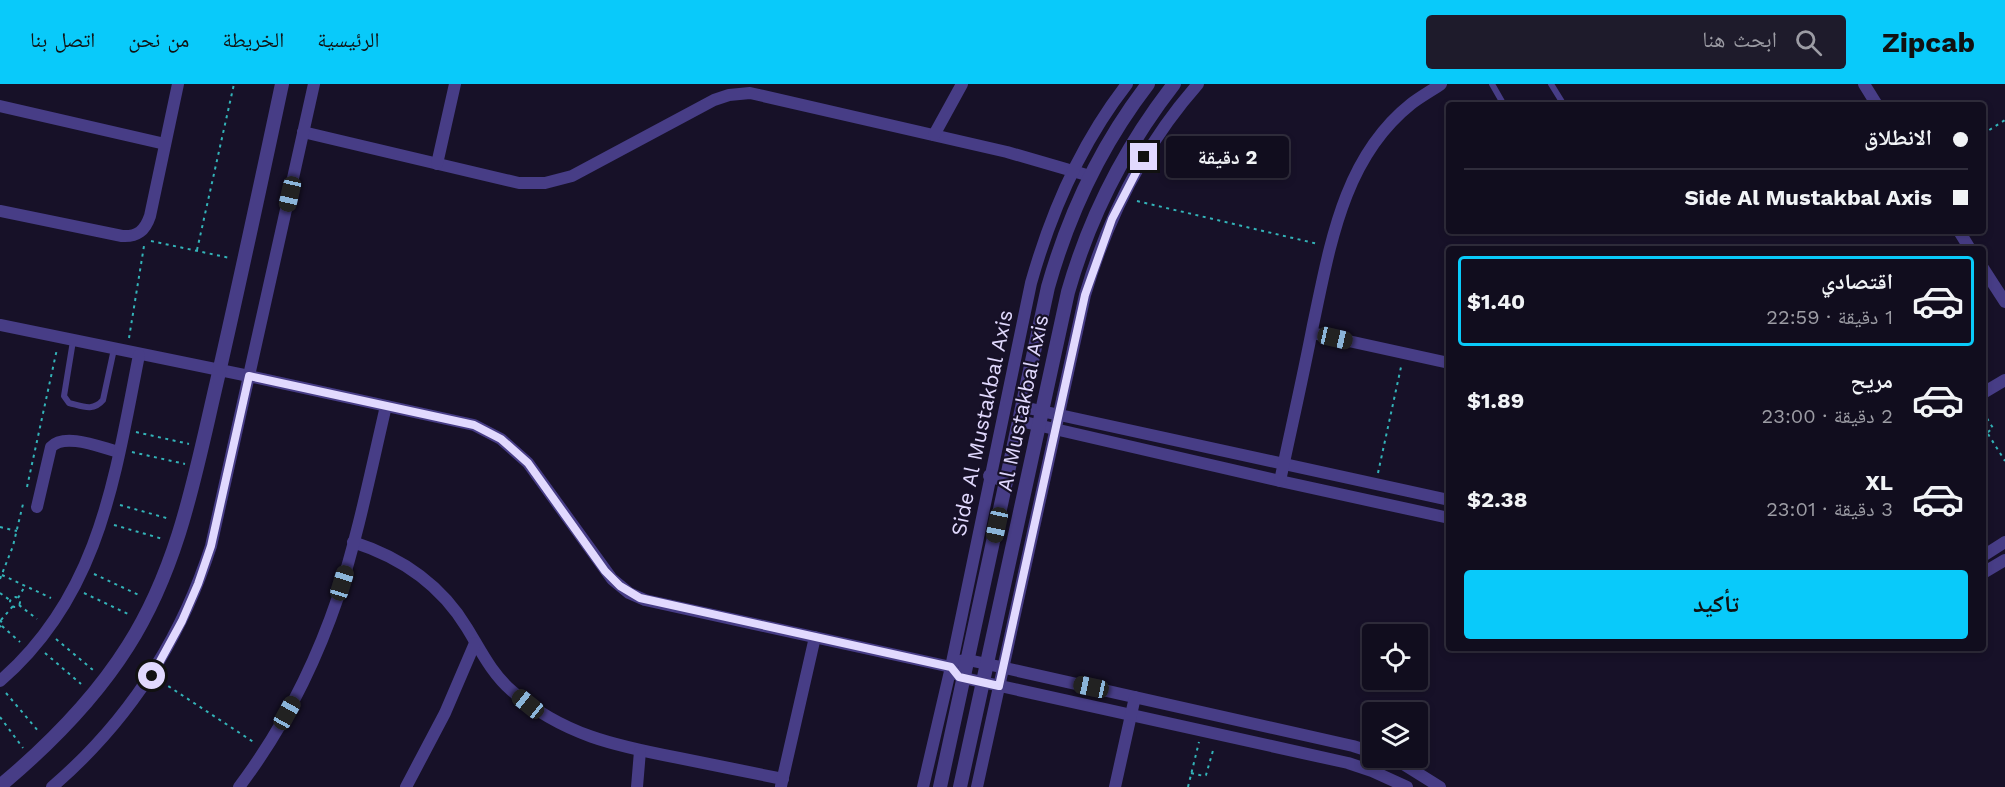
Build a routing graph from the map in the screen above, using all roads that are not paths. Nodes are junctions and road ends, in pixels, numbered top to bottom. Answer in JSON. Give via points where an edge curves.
{"nodes":[{"id":1,"x":178,"y":84,"type":"edge"},
{"id":2,"x":282,"y":84,"type":"edge"},
{"id":3,"x":314,"y":84,"type":"edge"},
{"id":4,"x":455,"y":84,"type":"edge"},
{"id":5,"x":962,"y":84,"type":"edge"},
{"id":6,"x":1127,"y":84,"type":"edge"},
{"id":7,"x":1148,"y":84,"type":"edge"},
{"id":8,"x":1174,"y":84,"type":"edge"},
{"id":9,"x":1198,"y":84,"type":"edge"},
{"id":10,"x":1441,"y":84,"type":"edge"},
{"id":11,"x":1492,"y":84,"type":"edge"},
{"id":12,"x":1551,"y":84,"type":"edge"},
{"id":13,"x":1864,"y":84,"type":"edge"},
{"id":14,"x":1502,"y":102,"type":"edge"},
{"id":15,"x":1562,"y":102,"type":"edge"},
{"id":16,"x":1875,"y":102,"type":"edge"},
{"id":17,"x":0,"y":106,"type":"edge"},
{"id":18,"x":303,"y":132,"type":"junction"},
{"id":19,"x":934,"y":135,"type":"junction"},
{"id":20,"x":165,"y":144,"type":"junction"},
{"id":21,"x":437,"y":164,"type":"junction"},
{"id":22,"x":1073,"y":171,"type":"junction"},
{"id":23,"x":1090,"y":176,"type":"junction"},
{"id":24,"x":0,"y":211,"type":"edge"},
{"id":25,"x":1986,"y":273,"type":"edge"},
{"id":26,"x":2005,"y":302,"type":"edge"},
{"id":27,"x":0,"y":325,"type":"edge"},
{"id":28,"x":1312,"y":333,"type":"junction"},
{"id":29,"x":73,"y":340,"type":"junction"},
{"id":30,"x":127,"y":352,"type":"junction"},
{"id":31,"x":1446,"y":362,"type":"edge"},
{"id":32,"x":219,"y":371,"type":"junction"},
{"id":33,"x":249,"y":376,"type":"junction"},
{"id":34,"x":2005,"y":380,"type":"edge"},
{"id":35,"x":1986,"y":391,"type":"edge"},
{"id":36,"x":386,"y":406,"type":"junction"},
{"id":37,"x":1043,"y":411,"type":"junction"},
{"id":38,"x":1022,"y":414,"type":"junction"},
{"id":39,"x":1059,"y":415,"type":"junction"},
{"id":40,"x":1040,"y":426,"type":"junction"},
{"id":41,"x":1056,"y":429,"type":"junction"},
{"id":42,"x":120,"y":451,"type":"junction"},
{"id":43,"x":1284,"y":464,"type":"junction"},
{"id":44,"x":990,"y":476,"type":"junction"},
{"id":45,"x":1007,"y":480,"type":"junction"},
{"id":46,"x":1280,"y":481,"type":"junction"},
{"id":47,"x":1446,"y":499,"type":"edge"},
{"id":48,"x":37,"y":507,"type":"dead end"},
{"id":49,"x":1446,"y":517,"type":"edge"},
{"id":50,"x":353,"y":542,"type":"junction"},
{"id":51,"x":2005,"y":542,"type":"edge"},
{"id":52,"x":1986,"y":554,"type":"edge"},
{"id":53,"x":2005,"y":560,"type":"edge"},
{"id":54,"x":1986,"y":571,"type":"edge"},
{"id":55,"x":815,"y":637,"type":"junction"},
{"id":56,"x":475,"y":643,"type":"junction"},
{"id":57,"x":968,"y":660,"type":"junction"},
{"id":58,"x":987,"y":664,"type":"junction"},
{"id":59,"x":951,"y":667,"type":"junction"},
{"id":60,"x":1003,"y":668,"type":"junction"},
{"id":61,"x":964,"y":678,"type":"junction"},
{"id":62,"x":0,"y":681,"type":"edge"},
{"id":63,"x":983,"y":682,"type":"junction"},
{"id":64,"x":999,"y":686,"type":"junction"},
{"id":65,"x":1135,"y":697,"type":"junction"},
{"id":66,"x":1131,"y":715,"type":"junction"},
{"id":67,"x":1362,"y":749,"type":"edge"},
{"id":68,"x":640,"y":751,"type":"junction"},
{"id":69,"x":1408,"y":768,"type":"edge"},
{"id":70,"x":782,"y":783,"type":"edge"},
{"id":71,"x":411,"y":785,"type":"edge"},
{"id":72,"x":0,"y":786,"type":"edge"},
{"id":73,"x":52,"y":787,"type":"edge"},
{"id":74,"x":239,"y":787,"type":"edge"},
{"id":75,"x":637,"y":787,"type":"edge"},
{"id":76,"x":922,"y":787,"type":"edge"},
{"id":77,"x":940,"y":787,"type":"edge"},
{"id":78,"x":960,"y":787,"type":"edge"},
{"id":79,"x":976,"y":787,"type":"edge"},
{"id":80,"x":1115,"y":787,"type":"edge"},
{"id":81,"x":1407,"y":787,"type":"edge"},
{"id":82,"x":1440,"y":787,"type":"edge"}],
"edges":[{"from":1,"to":20,"type":"street"},
{"from":2,"to":32,"type":"street"},
{"from":3,"to":18,"type":"street"},
{"from":4,"to":21,"type":"street"},
{"from":5,"to":19,"type":"street"},
{"from":6,"to":22,"type":"street","name":"Side Al Mustakbal Axis"},
{"from":7,"to":23,"type":"street","name":"Al Mustakbal Axis"},
{"from":8,"to":37,"type":"street","name":"Al Mustakbal Axis","via":[[1121,162],[1085,238],[1068,292]]},
{"from":9,"to":39,"type":"street","via":[[1152,144],[1122,198],[1093,269]]},
{"from":10,"to":28,"type":"street","via":[[1393,122],[1365,158],[1344,198]]},
{"from":11,"to":14,"type":"lane"},
{"from":12,"to":15,"type":"lane"},
{"from":13,"to":16,"type":"street"},
{"from":17,"to":20,"type":"street"},
{"from":18,"to":21,"type":"street"},
{"from":18,"to":33,"type":"street"},
{"from":19,"to":21,"type":"street","via":[[739,93],[714,100],[558,180],[519,183]]},
{"from":19,"to":22,"type":"street"},
{"from":20,"to":24,"type":"street","via":[[150,216],[140,233],[122,236]]},
{"from":22,"to":23,"type":"street"},
{"from":22,"to":44,"type":"street","name":"Side Al Mustakbal Axis","via":[[1049,226],[1031,283]]},
{"from":23,"to":38,"type":"street","name":"Al Mustakbal Axis","via":[[1065,231],[1050,278]]},
{"from":25,"to":26,"type":"street"},
{"from":27,"to":29,"type":"street"},
{"from":28,"to":31,"type":"street"},
{"from":28,"to":43,"type":"street"},
{"from":29,"to":30,"type":"street"},
{"from":29,"to":30,"type":"lane","via":[[64,396],[69,403],[90,408],[103,400]]},
{"from":30,"to":32,"type":"street"},
{"from":30,"to":42,"type":"street"},
{"from":32,"to":33,"type":"street"},
{"from":32,"to":72,"type":"street","via":[[177,542],[143,621],[93,694],[32,759]]},
{"from":33,"to":36,"type":"street"},
{"from":33,"to":73,"type":"street","via":[[211,546],[182,621],[152,676],[99,741]]},
{"from":34,"to":35,"type":"street"},
{"from":36,"to":50,"type":"street"},
{"from":36,"to":55,"type":"street","via":[[474,425],[511,446],[528,463],[605,571],[629,593],[645,600]]},
{"from":37,"to":38,"type":"street"},
{"from":37,"to":39,"type":"street"},
{"from":37,"to":40,"type":"street","name":"Al Mustakbal Axis"},
{"from":38,"to":40,"type":"street"},
{"from":38,"to":45,"type":"street","name":"Al Mustakbal Axis"},
{"from":39,"to":41,"type":"street"},
{"from":39,"to":43,"type":"street"},
{"from":40,"to":41,"type":"street"},
{"from":40,"to":58,"type":"street","name":"Al Mustakbal Axis"},
{"from":41,"to":46,"type":"street"},
{"from":41,"to":60,"type":"street"},
{"from":42,"to":48,"type":"street","via":[[68,440],[54,444]]},
{"from":42,"to":62,"type":"street","via":[[109,502],[83,569],[48,629]]},
{"from":43,"to":46,"type":"street"},
{"from":43,"to":47,"type":"street"},
{"from":44,"to":45,"type":"street"},
{"from":44,"to":59,"type":"street","name":"Side Al Mustakbal Axis"},
{"from":45,"to":57,"type":"street","name":"Al Mustakbal Axis"},
{"from":46,"to":49,"type":"street"},
{"from":50,"to":56,"type":"street","via":[[388,555],[420,576],[447,601]]},
{"from":50,"to":74,"type":"street","via":[[318,650],[294,701]]},
{"from":51,"to":52,"type":"street"},
{"from":53,"to":54,"type":"street"},
{"from":55,"to":59,"type":"street"},
{"from":55,"to":70,"type":"street"},
{"from":56,"to":68,"type":"street","via":[[496,675],[546,716],[586,736]]},
{"from":56,"to":71,"type":"street"},
{"from":57,"to":58,"type":"street"},
{"from":57,"to":59,"type":"street"},
{"from":57,"to":61,"type":"street","name":"Al Mustakbal Axis"},
{"from":58,"to":60,"type":"street"},
{"from":58,"to":63,"type":"street","name":"Al Mustakbal Axis"},
{"from":59,"to":61,"type":"street"},
{"from":59,"to":76,"type":"street","name":"Side Al Mustakbal Axis"},
{"from":60,"to":64,"type":"street"},
{"from":60,"to":65,"type":"street"},
{"from":61,"to":63,"type":"street"},
{"from":61,"to":77,"type":"street","name":"Al Mustakbal Axis"},
{"from":63,"to":64,"type":"street"},
{"from":63,"to":78,"type":"street","name":"Al Mustakbal Axis"},
{"from":64,"to":66,"type":"street"},
{"from":64,"to":79,"type":"street"},
{"from":65,"to":66,"type":"street"},
{"from":65,"to":67,"type":"street"},
{"from":66,"to":80,"type":"street"},
{"from":66,"to":81,"type":"street","via":[[1348,763]]},
{"from":68,"to":70,"type":"street"},
{"from":68,"to":75,"type":"street"},
{"from":69,"to":82,"type":"street"}]}
